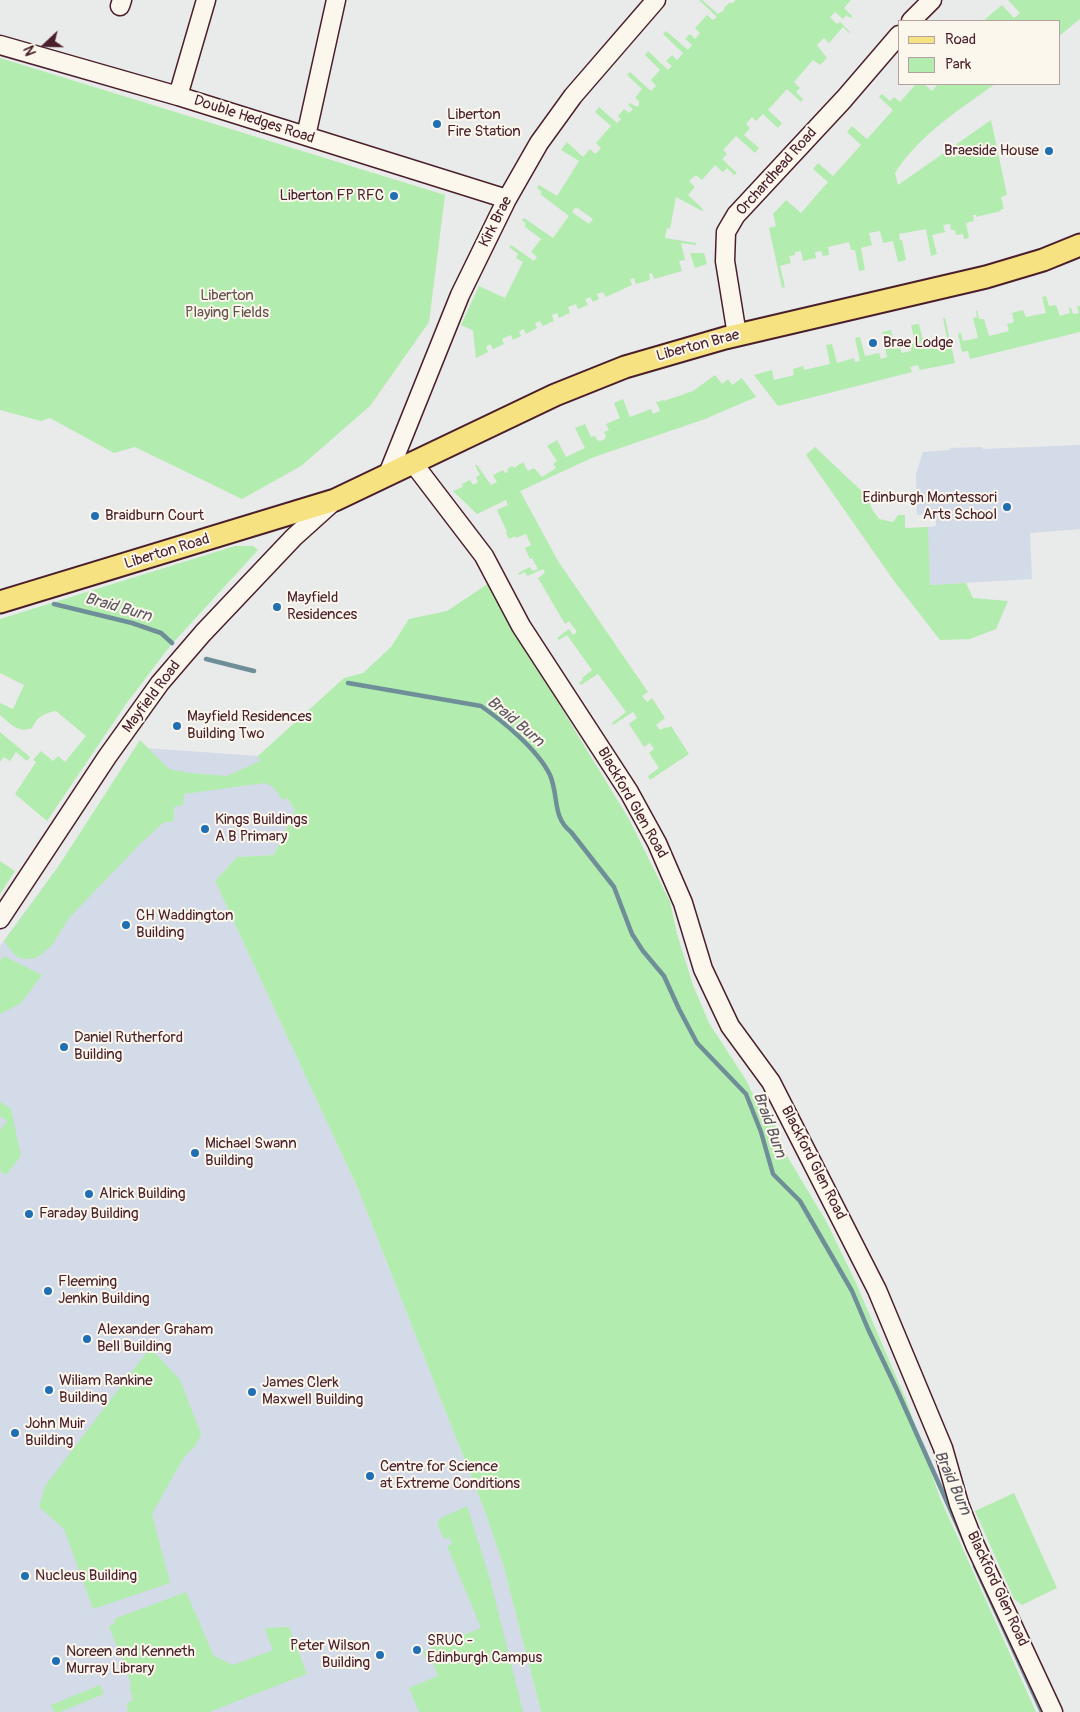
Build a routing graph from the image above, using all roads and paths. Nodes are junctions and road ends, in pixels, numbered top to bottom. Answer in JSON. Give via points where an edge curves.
{"nodes":[{"id":1,"x":206,"y":0,"type":"edge"},
{"id":2,"x":336,"y":0,"type":"edge"},
{"id":3,"x":656,"y":0,"type":"edge"},
{"id":4,"x":924,"y":2,"type":"edge"},
{"id":5,"x":912,"y":20,"type":"edge"},
{"id":6,"x":898,"y":36,"type":"edge"},
{"id":7,"x":0,"y":45,"type":"edge"},
{"id":8,"x":178,"y":96,"type":"junction"},
{"id":9,"x":306,"y":136,"type":"junction"},
{"id":10,"x":507,"y":200,"type":"junction"},
{"id":11,"x":1080,"y":245,"type":"edge"},
{"id":12,"x":737,"y":335,"type":"junction"},
{"id":13,"x":414,"y":462,"type":"junction"},
{"id":14,"x":388,"y":474,"type":"junction"},
{"id":15,"x":335,"y":500,"type":"junction"},
{"id":16,"x":0,"y":602,"type":"edge"},
{"id":17,"x":0,"y":919,"type":"edge"},
{"id":18,"x":1054,"y":1712,"type":"edge"}],
"edges":[{"from":1,"to":8,"type":"street"},
{"from":2,"to":9,"type":"street"},
{"from":3,"to":10,"type":"street","name":"Kirk Brae","via":[[573,96],[539,143]]},
{"from":4,"to":5,"type":"street"},
{"from":6,"to":12,"type":"street","name":"Orchardhead Road","via":[[736,215],[726,232],[725,261]]},
{"from":7,"to":8,"type":"street","name":"Double Hedges Road"},
{"from":8,"to":9,"type":"street","name":"Double Hedges Road"},
{"from":9,"to":10,"type":"street","name":"Double Hedges Road"},
{"from":10,"to":14,"type":"street","name":"Kirk Brae","via":[[460,295]]},
{"from":11,"to":12,"type":"main road","name":"Liberton Brae","via":[[1044,260],[986,277]]},
{"from":12,"to":13,"type":"main road","name":"Liberton Brae","via":[[596,378]]},
{"from":13,"to":14,"type":"main road","name":"Liberton Brae"},
{"from":13,"to":18,"type":"street","name":"Blackford Glen Road","via":[[484,556],[521,626],[629,792],[657,843],[683,903],[703,969],[730,1026],[771,1082],[877,1290],[943,1448],[975,1545]]},
{"from":14,"to":15,"type":"main road","name":"Liberton Brae"},
{"from":15,"to":16,"type":"main road","name":"Liberton Road"},
{"from":15,"to":17,"type":"street","name":"Mayfield Road","via":[[294,537],[160,683]]}]}
